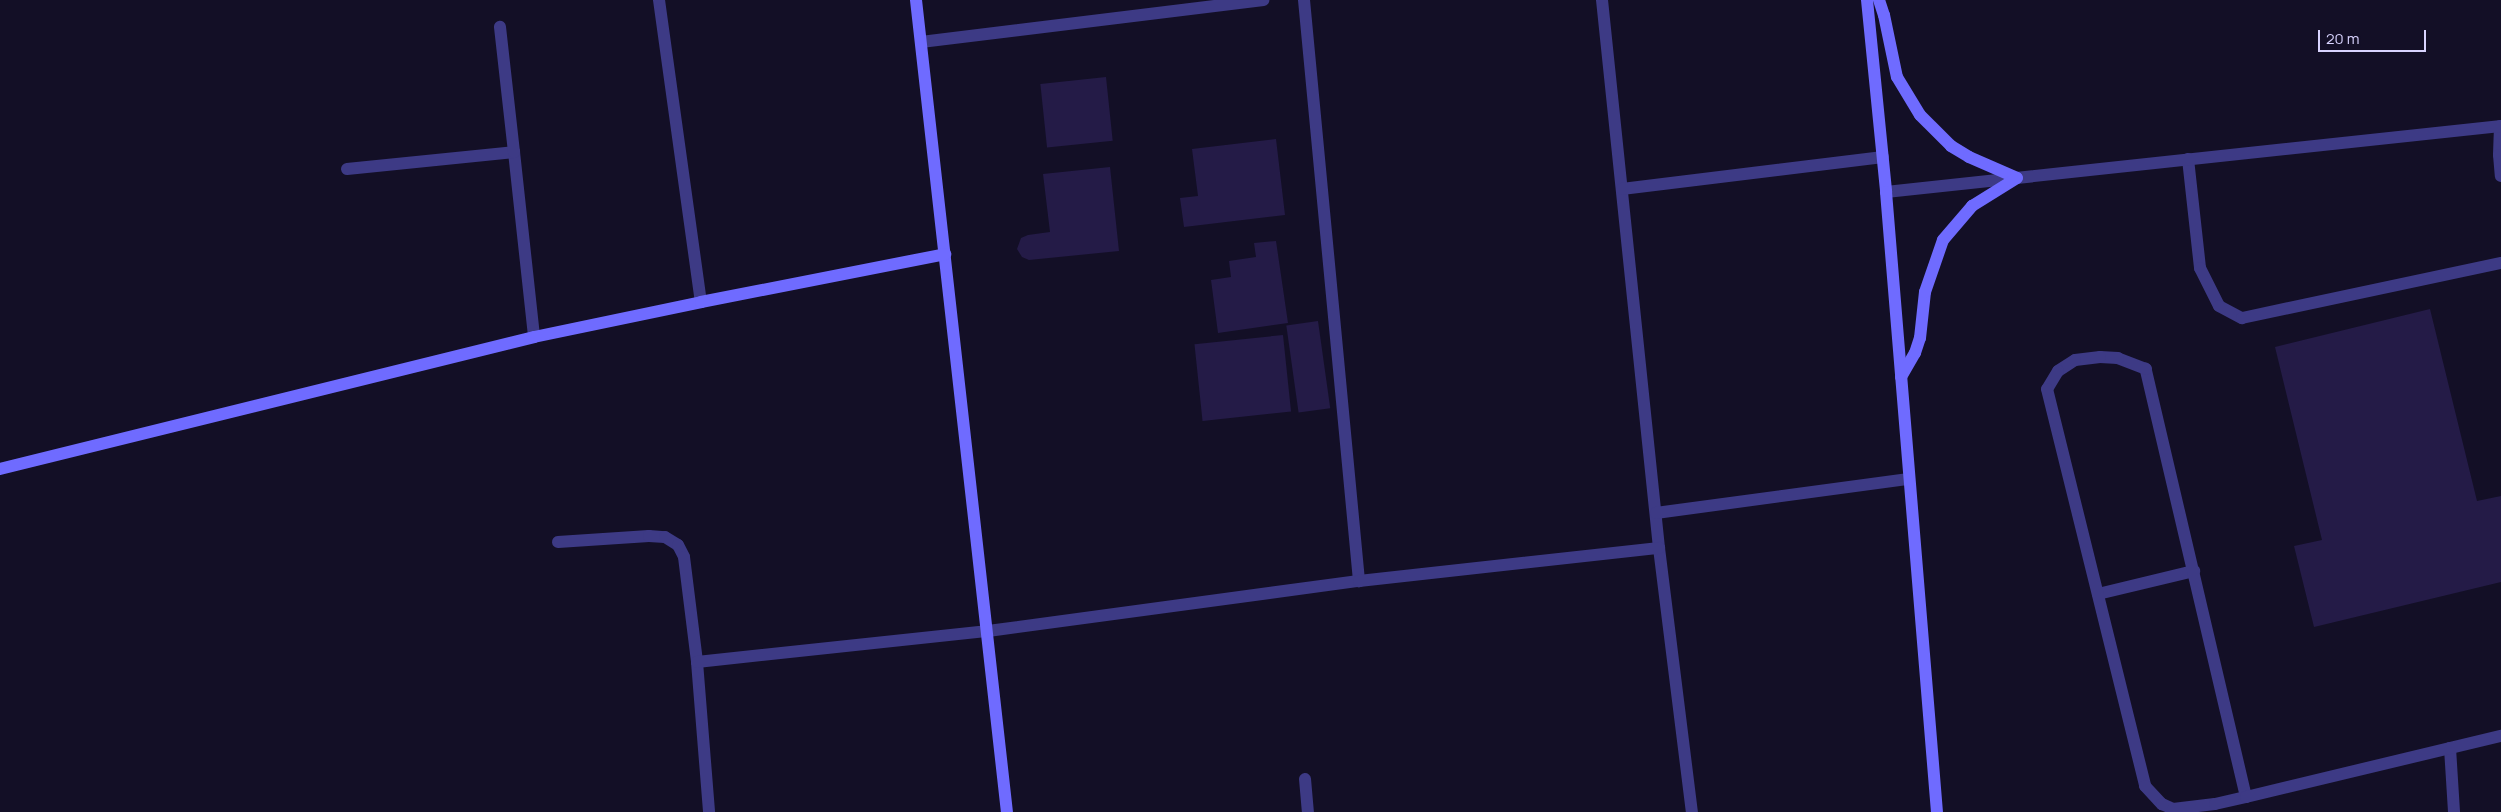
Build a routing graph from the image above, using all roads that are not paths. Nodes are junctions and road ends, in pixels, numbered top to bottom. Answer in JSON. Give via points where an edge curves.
{"nodes":[{"id":1,"x":659,"y":0,"type":"edge"},
{"id":2,"x":916,"y":0,"type":"edge"},
{"id":3,"x":1263,"y":0,"type":"edge"},
{"id":4,"x":1304,"y":0,"type":"edge"},
{"id":5,"x":1602,"y":0,"type":"edge"},
{"id":6,"x":1867,"y":0,"type":"edge"},
{"id":7,"x":1879,"y":0,"type":"edge"},
{"id":8,"x":500,"y":27,"type":"dead end"},
{"id":9,"x":921,"y":42,"type":"junction"},
{"id":10,"x":2500,"y":126,"type":"edge"},
{"id":11,"x":514,"y":152,"type":"junction"},
{"id":12,"x":1883,"y":157,"type":"junction"},
{"id":13,"x":2188,"y":160,"type":"junction"},
{"id":14,"x":346,"y":169,"type":"dead end"},
{"id":15,"x":2501,"y":176,"type":"edge"},
{"id":16,"x":2017,"y":178,"type":"junction"},
{"id":17,"x":1622,"y":188,"type":"junction"},
{"id":18,"x":1886,"y":192,"type":"junction"},
{"id":19,"x":945,"y":254,"type":"junction"},
{"id":20,"x":2501,"y":263,"type":"edge"},
{"id":21,"x":701,"y":302,"type":"junction"},
{"id":22,"x":534,"y":337,"type":"junction"},
{"id":23,"x":1901,"y":377,"type":"junction"},
{"id":24,"x":0,"y":469,"type":"edge"},
{"id":25,"x":1910,"y":479,"type":"junction"},
{"id":26,"x":1656,"y":513,"type":"junction"},
{"id":27,"x":558,"y":542,"type":"dead end"},
{"id":28,"x":1659,"y":548,"type":"junction"},
{"id":29,"x":2194,"y":571,"type":"junction"},
{"id":30,"x":1359,"y":581,"type":"junction"},
{"id":31,"x":2098,"y":594,"type":"junction"},
{"id":32,"x":988,"y":631,"type":"junction"},
{"id":33,"x":697,"y":662,"type":"junction"},
{"id":34,"x":2501,"y":736,"type":"edge"},
{"id":35,"x":2450,"y":748,"type":"junction"},
{"id":36,"x":1304,"y":779,"type":"dead end"},
{"id":37,"x":2246,"y":797,"type":"junction"},
{"id":38,"x":2216,"y":808,"type":"edge"},
{"id":39,"x":709,"y":812,"type":"edge"},
{"id":40,"x":1007,"y":812,"type":"edge"},
{"id":41,"x":1308,"y":812,"type":"edge"},
{"id":42,"x":1692,"y":812,"type":"edge"},
{"id":43,"x":1937,"y":812,"type":"edge"},
{"id":44,"x":2454,"y":812,"type":"edge"}],
"edges":[{"from":1,"to":21,"type":"street"},
{"from":2,"to":9,"type":"street"},
{"from":3,"to":9,"type":"street"},
{"from":4,"to":30,"type":"street"},
{"from":5,"to":17,"type":"street"},
{"from":6,"to":12,"type":"street"},
{"from":7,"to":16,"type":"street","via":[[1897,77],[1920,115],[1951,146],[1969,158]]},
{"from":8,"to":11,"type":"street"},
{"from":9,"to":19,"type":"street"},
{"from":10,"to":13,"type":"street"},
{"from":10,"to":15,"type":"street"},
{"from":11,"to":14,"type":"street"},
{"from":11,"to":22,"type":"street"},
{"from":12,"to":17,"type":"street"},
{"from":12,"to":18,"type":"street"},
{"from":13,"to":16,"type":"street"},
{"from":13,"to":20,"type":"street","via":[[2200,268],[2220,306],[2242,318]]},
{"from":16,"to":18,"type":"street"},
{"from":16,"to":23,"type":"street","via":[[1972,206],[1943,240],[1925,292],[1918,345]]},
{"from":17,"to":26,"type":"street"},
{"from":18,"to":23,"type":"street"},
{"from":19,"to":21,"type":"street"},
{"from":19,"to":32,"type":"street"},
{"from":21,"to":22,"type":"street"},
{"from":22,"to":24,"type":"street"},
{"from":23,"to":25,"type":"street"},
{"from":25,"to":26,"type":"street"},
{"from":25,"to":43,"type":"street"},
{"from":26,"to":28,"type":"street"},
{"from":27,"to":33,"type":"street","via":[[649,536],[665,537],[678,545],[684,556]]},
{"from":28,"to":30,"type":"street"},
{"from":28,"to":42,"type":"street"},
{"from":29,"to":31,"type":"street"},
{"from":29,"to":31,"type":"street","via":[[2146,369],[2118,358],[2100,356],[2075,360],[2058,371],[2047,389]]},
{"from":29,"to":37,"type":"street"},
{"from":30,"to":32,"type":"street"},
{"from":31,"to":38,"type":"street","via":[[2145,786],[2162,804],[2173,809]]},
{"from":32,"to":33,"type":"street"},
{"from":32,"to":40,"type":"street"},
{"from":33,"to":39,"type":"street"},
{"from":34,"to":35,"type":"street"},
{"from":35,"to":37,"type":"street"},
{"from":35,"to":44,"type":"street"},
{"from":36,"to":41,"type":"street"},
{"from":37,"to":38,"type":"street"}]}
